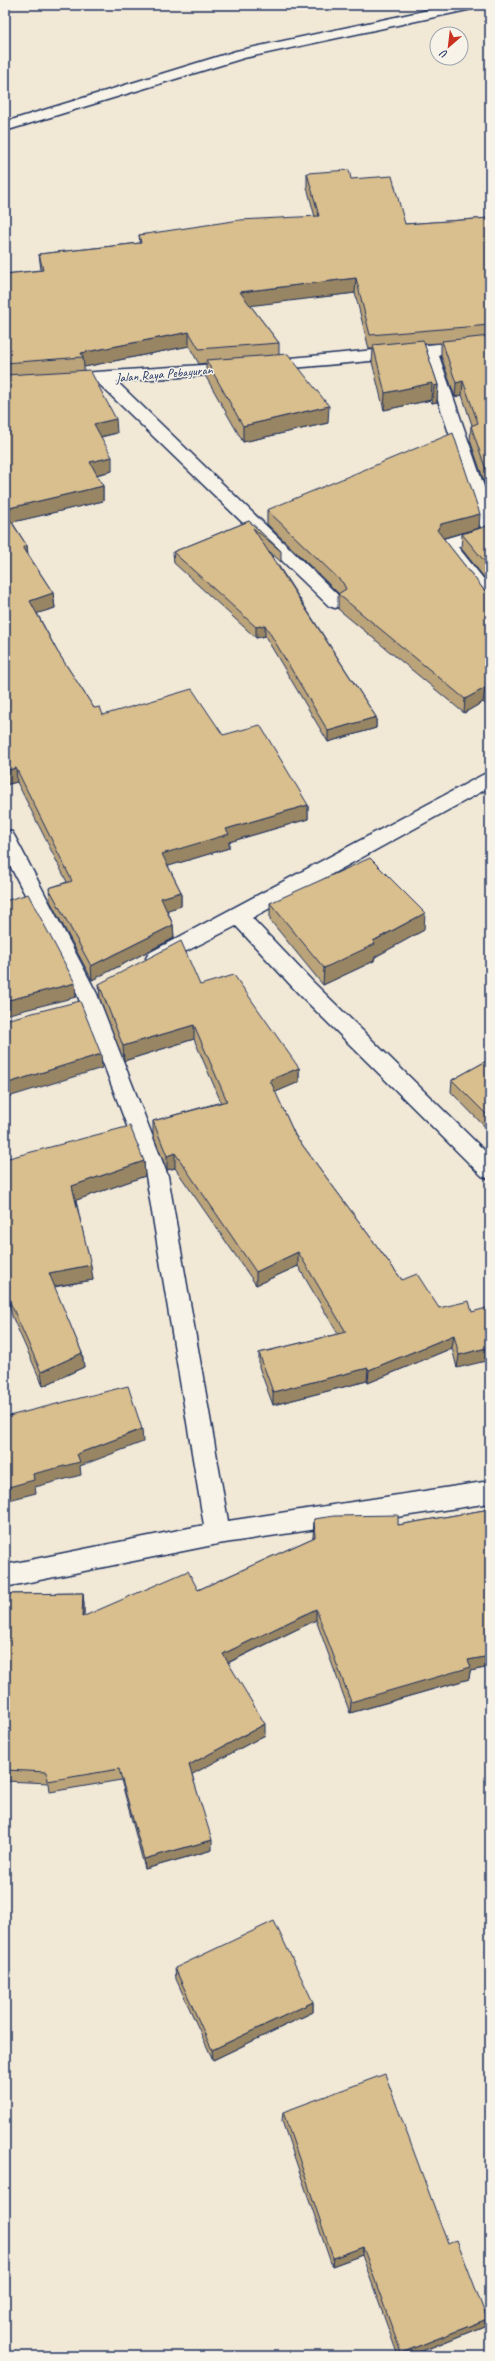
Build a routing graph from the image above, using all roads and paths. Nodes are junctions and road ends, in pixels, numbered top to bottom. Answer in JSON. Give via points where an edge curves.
{"nodes":[{"id":1,"x":472,"y":5,"type":"edge"},
{"id":2,"x":5,"y":128,"type":"edge"},
{"id":3,"x":490,"y":344,"type":"edge"},
{"id":4,"x":429,"y":350,"type":"junction"},
{"id":5,"x":104,"y":379,"type":"junction"},
{"id":6,"x":5,"y":383,"type":"edge"},
{"id":7,"x":490,"y":530,"type":"edge"},
{"id":8,"x":490,"y":599,"type":"edge"},
{"id":9,"x":335,"y":602,"type":"dead end"},
{"id":10,"x":490,"y":778,"type":"edge"},
{"id":11,"x":5,"y":837,"type":"edge"},
{"id":12,"x":238,"y":916,"type":"junction"},
{"id":13,"x":142,"y":966,"type":"edge"},
{"id":14,"x":490,"y":1170,"type":"edge"},
{"id":15,"x":490,"y":1492,"type":"edge"},
{"id":16,"x":218,"y":1533,"type":"junction"},
{"id":17,"x":5,"y":1576,"type":"edge"}],
"edges":[{"from":1,"to":2,"type":"street","via":[[241,54]]},
{"from":3,"to":4,"type":"street","name":"Jalan Raya Pebayuran"},
{"from":4,"to":5,"type":"street","name":"Jalan Raya Pebayuran"},
{"from":4,"to":7,"type":"street"},
{"from":5,"to":6,"type":"street","name":"Jalan Raya Pebayuran"},
{"from":5,"to":9,"type":"street"},
{"from":7,"to":8,"type":"street","via":[[446,544]]},
{"from":10,"to":12,"type":"street"},
{"from":11,"to":16,"type":"street","via":[[87,998],[156,1176]]},
{"from":12,"to":13,"type":"street"},
{"from":12,"to":14,"type":"street","via":[[305,987]]},
{"from":15,"to":16,"type":"street"},
{"from":16,"to":17,"type":"street"}]}
